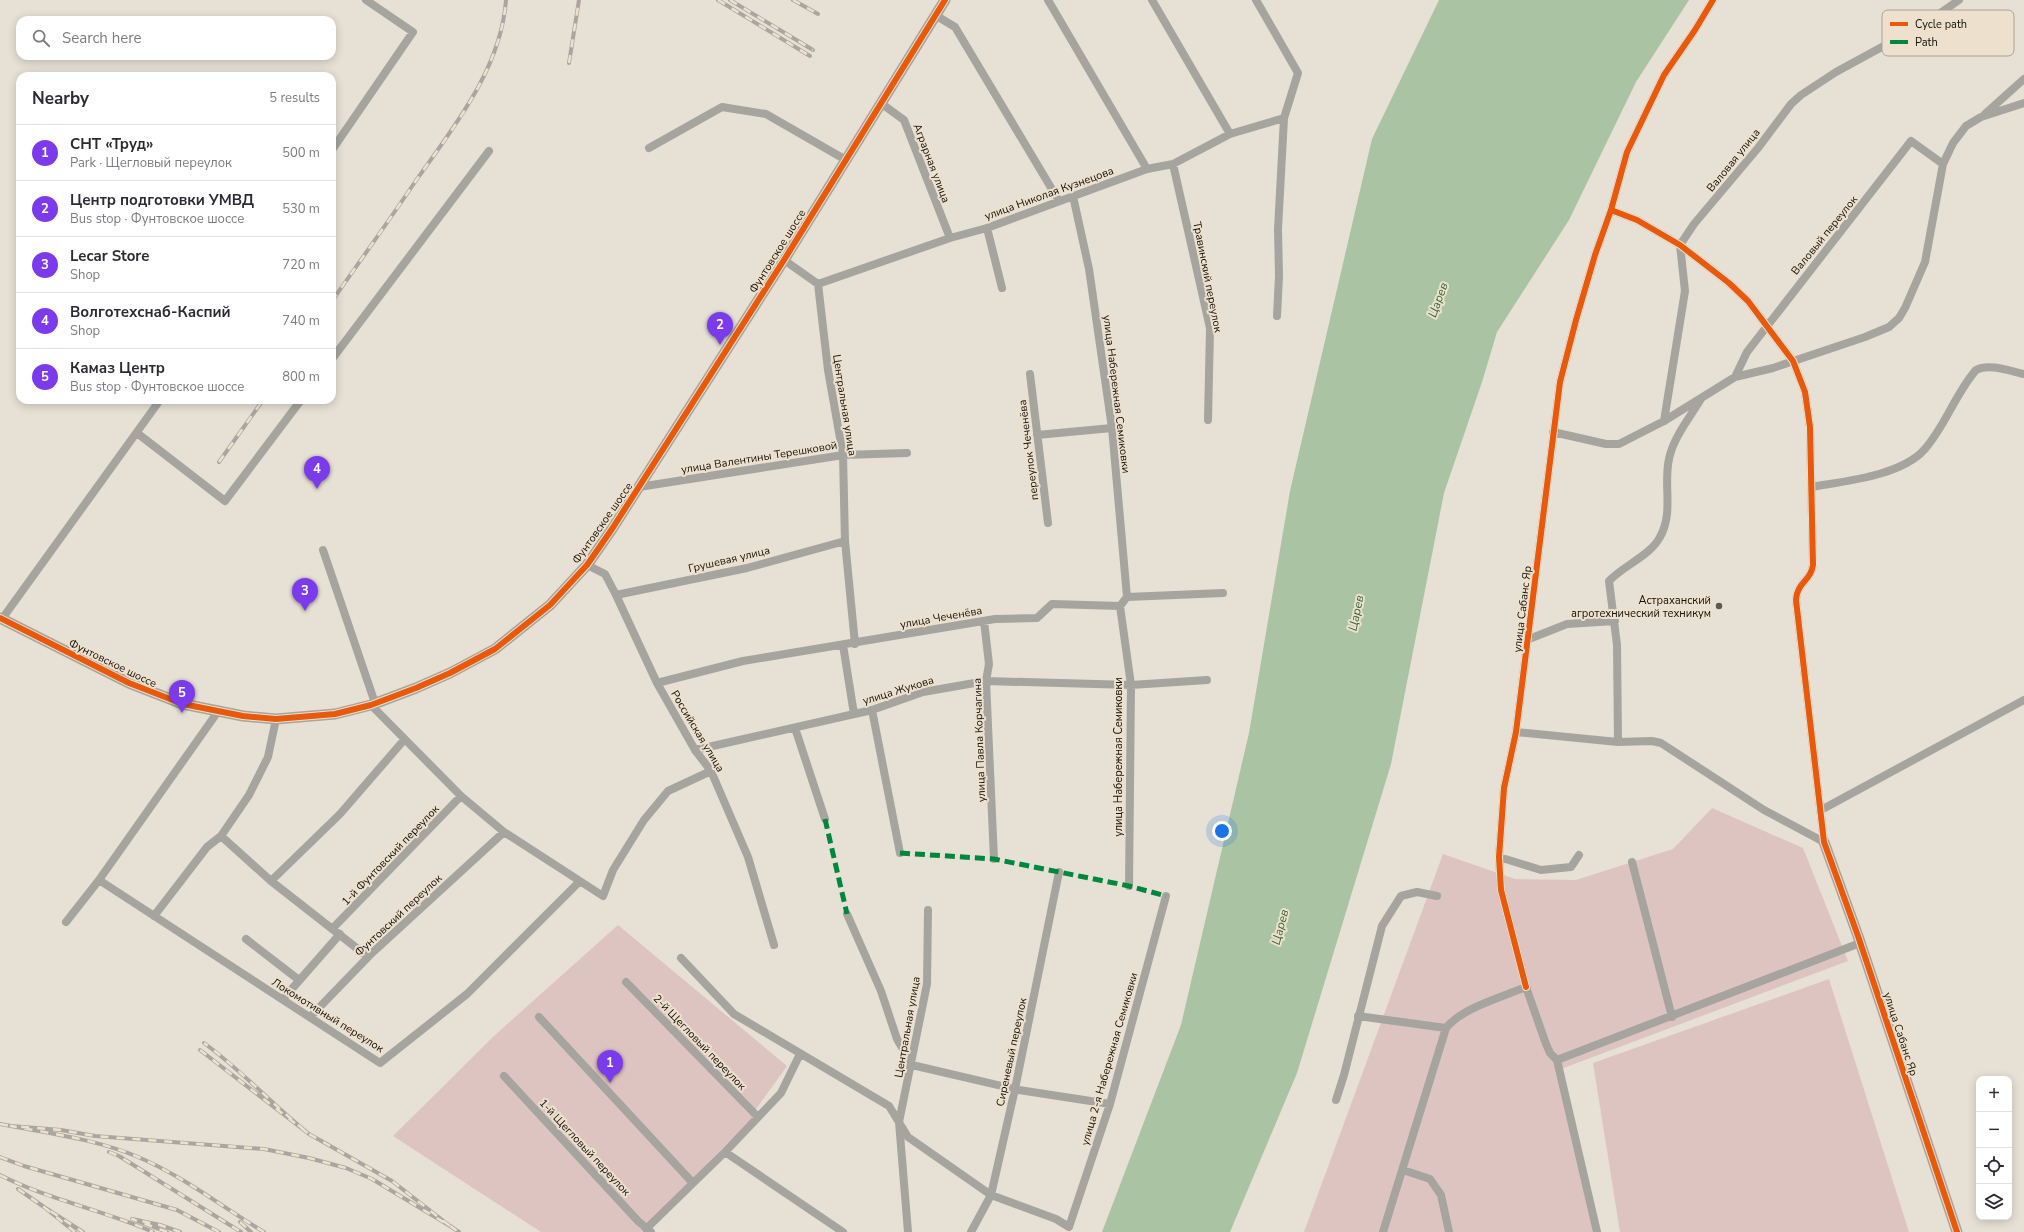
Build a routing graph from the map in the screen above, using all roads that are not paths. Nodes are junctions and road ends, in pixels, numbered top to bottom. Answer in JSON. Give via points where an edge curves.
{"nodes":[{"id":1,"x":366,"y":0,"type":"edge"},
{"id":2,"x":945,"y":0,"type":"edge"},
{"id":3,"x":1048,"y":0,"type":"edge"},
{"id":4,"x":1152,"y":0,"type":"edge"},
{"id":5,"x":1256,"y":0,"type":"edge"},
{"id":6,"x":1959,"y":0,"type":"edge"},
{"id":7,"x":1713,"y":1,"type":"edge"},
{"id":8,"x":1945,"y":10,"type":"edge"},
{"id":9,"x":935,"y":15,"type":"junction"},
{"id":10,"x":1882,"y":47,"type":"edge"},
{"id":11,"x":2024,"y":79,"type":"edge"},
{"id":12,"x":2024,"y":102,"type":"edge"},
{"id":13,"x":882,"y":104,"type":"junction"},
{"id":14,"x":1981,"y":117,"type":"junction"},
{"id":15,"x":1284,"y":118,"type":"junction"},
{"id":16,"x":1230,"y":134,"type":"junction"},
{"id":17,"x":336,"y":144,"type":"edge"},
{"id":18,"x":649,"y":148,"type":"dead end"},
{"id":19,"x":488,"y":151,"type":"dead end"},
{"id":20,"x":846,"y":160,"type":"junction"},
{"id":21,"x":1173,"y":164,"type":"junction"},
{"id":22,"x":1943,"y":164,"type":"junction"},
{"id":23,"x":1147,"y":169,"type":"junction"},
{"id":24,"x":1073,"y":196,"type":"junction"},
{"id":25,"x":1059,"y":201,"type":"junction"},
{"id":26,"x":1611,"y":210,"type":"junction"},
{"id":27,"x":987,"y":228,"type":"junction"},
{"id":28,"x":950,"y":238,"type":"junction"},
{"id":29,"x":1680,"y":245,"type":"junction"},
{"id":30,"x":784,"y":260,"type":"junction"},
{"id":31,"x":818,"y":284,"type":"junction"},
{"id":32,"x":1002,"y":288,"type":"dead end"},
{"id":33,"x":1277,"y":316,"type":"dead end"},
{"id":34,"x":1766,"y":327,"type":"junction"},
{"id":35,"x":336,"y":354,"type":"edge"},
{"id":36,"x":1793,"y":361,"type":"junction"},
{"id":37,"x":1030,"y":374,"type":"dead end"},
{"id":38,"x":2024,"y":374,"type":"edge"},
{"id":39,"x":1735,"y":377,"type":"junction"},
{"id":40,"x":1701,"y":398,"type":"junction"},
{"id":41,"x":157,"y":404,"type":"edge"},
{"id":42,"x":298,"y":404,"type":"edge"},
{"id":43,"x":1208,"y":420,"type":"dead end"},
{"id":44,"x":1664,"y":421,"type":"junction"},
{"id":45,"x":1112,"y":428,"type":"junction"},
{"id":46,"x":1553,"y":432,"type":"junction"},
{"id":47,"x":137,"y":433,"type":"junction"},
{"id":48,"x":1037,"y":436,"type":"junction"},
{"id":49,"x":907,"y":453,"type":"dead end"},
{"id":50,"x":843,"y":455,"type":"junction"},
{"id":51,"x":639,"y":487,"type":"junction"},
{"id":52,"x":1812,"y":487,"type":"junction"},
{"id":53,"x":1048,"y":523,"type":"dead end"},
{"id":54,"x":845,"y":541,"type":"junction"},
{"id":55,"x":323,"y":550,"type":"dead end"},
{"id":56,"x":587,"y":565,"type":"junction"},
{"id":57,"x":1223,"y":593,"type":"dead end"},
{"id":58,"x":616,"y":595,"type":"junction"},
{"id":59,"x":1127,"y":597,"type":"junction"},
{"id":60,"x":1120,"y":606,"type":"junction"},
{"id":61,"x":1,"y":618,"type":"edge"},
{"id":62,"x":984,"y":621,"type":"junction"},
{"id":63,"x":1615,"y":621,"type":"junction"},
{"id":64,"x":1529,"y":639,"type":"junction"},
{"id":65,"x":855,"y":644,"type":"junction"},
{"id":66,"x":844,"y":646,"type":"junction"},
{"id":67,"x":1207,"y":680,"type":"dead end"},
{"id":68,"x":986,"y":681,"type":"junction"},
{"id":69,"x":657,"y":683,"type":"junction"},
{"id":70,"x":1131,"y":685,"type":"junction"},
{"id":71,"x":2024,"y":700,"type":"edge"},
{"id":72,"x":373,"y":704,"type":"junction"},
{"id":73,"x":219,"y":710,"type":"junction"},
{"id":74,"x":872,"y":710,"type":"junction"},
{"id":75,"x":854,"y":714,"type":"junction"},
{"id":76,"x":276,"y":719,"type":"junction"},
{"id":77,"x":795,"y":728,"type":"junction"},
{"id":78,"x":1516,"y":732,"type":"junction"},
{"id":79,"x":404,"y":740,"type":"junction"},
{"id":80,"x":1618,"y":742,"type":"junction"},
{"id":81,"x":695,"y":750,"type":"junction"},
{"id":82,"x":711,"y":771,"type":"junction"},
{"id":83,"x":461,"y":796,"type":"junction"},
{"id":84,"x":1821,"y":810,"type":"junction"},
{"id":85,"x":825,"y":819,"type":"dead end"},
{"id":86,"x":504,"y":832,"type":"junction"},
{"id":87,"x":221,"y":836,"type":"junction"},
{"id":88,"x":1824,"y":842,"type":"junction"},
{"id":89,"x":900,"y":853,"type":"dead end"},
{"id":90,"x":1579,"y":855,"type":"dead end"},
{"id":91,"x":1499,"y":858,"type":"junction"},
{"id":92,"x":994,"y":859,"type":"dead end"},
{"id":93,"x":1632,"y":862,"type":"dead end"},
{"id":94,"x":1059,"y":872,"type":"dead end"},
{"id":95,"x":99,"y":880,"type":"junction"},
{"id":96,"x":271,"y":882,"type":"junction"},
{"id":97,"x":580,"y":882,"type":"junction"},
{"id":98,"x":1129,"y":886,"type":"dead end"},
{"id":99,"x":1166,"y":896,"type":"dead end"},
{"id":100,"x":1437,"y":896,"type":"dead end"},
{"id":101,"x":928,"y":910,"type":"dead end"},
{"id":102,"x":847,"y":914,"type":"dead end"},
{"id":103,"x":154,"y":916,"type":"junction"},
{"id":104,"x":66,"y":922,"type":"dead end"},
{"id":105,"x":336,"y":931,"type":"junction"},
{"id":106,"x":246,"y":939,"type":"dead end"},
{"id":107,"x":1860,"y":943,"type":"junction"},
{"id":108,"x":774,"y":945,"type":"dead end"},
{"id":109,"x":368,"y":957,"type":"junction"},
{"id":110,"x":681,"y":958,"type":"dead end"},
{"id":111,"x":299,"y":980,"type":"junction"},
{"id":112,"x":626,"y":982,"type":"dead end"},
{"id":113,"x":1526,"y":987,"type":"junction"},
{"id":114,"x":283,"y":999,"type":"junction"},
{"id":115,"x":1358,"y":1016,"type":"junction"},
{"id":116,"x":310,"y":1017,"type":"junction"},
{"id":117,"x":539,"y":1017,"type":"dead end"},
{"id":118,"x":1672,"y":1017,"type":"junction"},
{"id":119,"x":1446,"y":1028,"type":"junction"},
{"id":120,"x":800,"y":1054,"type":"junction"},
{"id":121,"x":1557,"y":1060,"type":"junction"},
{"id":122,"x":912,"y":1065,"type":"junction"},
{"id":123,"x":504,"y":1076,"type":"dead end"},
{"id":124,"x":1015,"y":1089,"type":"junction"},
{"id":125,"x":1336,"y":1100,"type":"dead end"},
{"id":126,"x":1110,"y":1104,"type":"junction"},
{"id":127,"x":758,"y":1116,"type":"junction"},
{"id":128,"x":899,"y":1122,"type":"junction"},
{"id":129,"x":725,"y":1152,"type":"junction"},
{"id":130,"x":1403,"y":1170,"type":"junction"},
{"id":131,"x":692,"y":1182,"type":"junction"},
{"id":132,"x":991,"y":1195,"type":"junction"},
{"id":133,"x":648,"y":1230,"type":"edge"},
{"id":134,"x":843,"y":1232,"type":"edge"},
{"id":135,"x":908,"y":1232,"type":"edge"},
{"id":136,"x":971,"y":1232,"type":"edge"},
{"id":137,"x":1383,"y":1232,"type":"edge"},
{"id":138,"x":1449,"y":1232,"type":"edge"},
{"id":139,"x":1597,"y":1232,"type":"edge"},
{"id":140,"x":1957,"y":1232,"type":"edge"}],
"edges":[{"from":1,"to":17,"type":"street","via":[[413,32]]},
{"from":2,"to":9,"type":"street","name":"Фунтовское шоссе"},
{"from":3,"to":23,"type":"street"},
{"from":4,"to":16,"type":"street"},
{"from":5,"to":15,"type":"street","via":[[1298,73]]},
{"from":6,"to":8,"type":"street","name":"Валовая улица"},
{"from":7,"to":26,"type":"street","name":"улица Сабанс Яр","via":[[1664,75],[1627,152]]},
{"from":9,"to":13,"type":"street","name":"Фунтовское шоссе"},
{"from":9,"to":25,"type":"street","via":[[955,27]]},
{"from":10,"to":29,"type":"street","name":"Валовая улица","via":[[1836,72],[1791,104]]},
{"from":11,"to":14,"type":"street"},
{"from":12,"to":14,"type":"street"},
{"from":13,"to":20,"type":"street","name":"Фунтовское шоссе"},
{"from":13,"to":28,"type":"street","name":"Аграрная улица","via":[[904,120]]},
{"from":14,"to":22,"type":"street","via":[[1966,126],[1959,134]]},
{"from":15,"to":16,"type":"street","name":"улица Николая Кузнецова"},
{"from":15,"to":33,"type":"street","via":[[1278,229]]},
{"from":16,"to":21,"type":"street","name":"улица Николая Кузнецова"},
{"from":18,"to":20,"type":"street","via":[[722,107],[766,114]]},
{"from":19,"to":35,"type":"street"},
{"from":20,"to":30,"type":"street","name":"Фунтовское шоссе"},
{"from":21,"to":23,"type":"street","name":"улица Николая Кузнецова"},
{"from":21,"to":43,"type":"street","name":"Травинский переулок","via":[[1210,328]]},
{"from":22,"to":34,"type":"street","name":"Валовый переулок","via":[[1911,141]]},
{"from":22,"to":36,"type":"street","via":[[1927,254],[1899,318],[1889,327],[1865,337]]},
{"from":23,"to":24,"type":"street","name":"улица Николая Кузнецова"},
{"from":24,"to":25,"type":"street","name":"улица Николая Кузнецова"},
{"from":24,"to":45,"type":"street","name":"улица Набережная Семиковки","via":[[1089,269]]},
{"from":25,"to":27,"type":"street","name":"улица Николая Кузнецова"},
{"from":26,"to":29,"type":"street","via":[[1637,220]]},
{"from":26,"to":46,"type":"street","name":"улица Сабанс Яр","via":[[1576,320],[1560,382]]},
{"from":27,"to":28,"type":"street","name":"улица Николая Кузнецова"},
{"from":27,"to":32,"type":"street"},
{"from":28,"to":31,"type":"street","name":"улица Николая Кузнецова"},
{"from":29,"to":34,"type":"street","via":[[1729,283],[1748,302]]},
{"from":29,"to":44,"type":"street","via":[[1685,291]]},
{"from":30,"to":31,"type":"street"},
{"from":30,"to":51,"type":"street","name":"Фунтовское шоссе"},
{"from":31,"to":50,"type":"street","name":"Центральная улица","via":[[828,370]]},
{"from":34,"to":36,"type":"street"},
{"from":34,"to":39,"type":"street","name":"Валовый переулок","via":[[1747,352]]},
{"from":36,"to":39,"type":"street"},
{"from":36,"to":52,"type":"street","via":[[1805,392],[1810,427]]},
{"from":37,"to":48,"type":"street","name":"переулок Чеченёва"},
{"from":38,"to":52,"type":"street","via":[[1991,367],[1976,370],[1924,451],[1909,462],[1890,471]]},
{"from":39,"to":40,"type":"street"},
{"from":40,"to":44,"type":"street"},
{"from":40,"to":63,"type":"street","via":[[1672,448],[1668,467],[1669,509],[1660,538],[1652,548],[1610,581]]},
{"from":41,"to":47,"type":"street"},
{"from":42,"to":47,"type":"street","via":[[225,501]]},
{"from":44,"to":46,"type":"street","via":[[1619,444],[1606,444]]},
{"from":45,"to":48,"type":"street"},
{"from":45,"to":59,"type":"street","name":"улица Набережная Семиковки"},
{"from":46,"to":64,"type":"street","name":"улица Сабанс Яр"},
{"from":47,"to":61,"type":"street"},
{"from":48,"to":53,"type":"street","name":"переулок Чеченёва"},
{"from":49,"to":50,"type":"street","name":"улица Валентины Терешковой"},
{"from":50,"to":51,"type":"street","name":"улица Валентины Терешковой"},
{"from":50,"to":54,"type":"street","name":"Центральная улица"},
{"from":51,"to":56,"type":"street","name":"Фунтовское шоссе"},
{"from":52,"to":84,"type":"street","via":[[1812,573],[1797,591],[1796,600]]},
{"from":54,"to":58,"type":"street","name":"Грушевая улица","via":[[747,568]]},
{"from":54,"to":65,"type":"street","name":"Центральная улица"},
{"from":55,"to":72,"type":"street"},
{"from":56,"to":58,"type":"street","name":"Российская улица","via":[[605,574]]},
{"from":56,"to":72,"type":"street","name":"Фунтовское шоссе","via":[[550,606],[495,649],[450,673]]},
{"from":57,"to":59,"type":"street"},
{"from":58,"to":69,"type":"street","name":"Российская улица"},
{"from":59,"to":60,"type":"street"},
{"from":60,"to":62,"type":"street","name":"улица Чеченёва","via":[[1052,604],[1037,618]]},
{"from":60,"to":70,"type":"street","name":"улица Набережная Семиковки"},
{"from":61,"to":73,"type":"street","name":"Фунтовское шоссе","via":[[129,684],[183,704]]},
{"from":62,"to":65,"type":"street","name":"улица Чеченёва"},
{"from":62,"to":68,"type":"street","name":"улица Павла Корчагина","via":[[989,664]]},
{"from":63,"to":64,"type":"street","via":[[1567,624]]},
{"from":63,"to":80,"type":"street"},
{"from":64,"to":78,"type":"street","name":"улица Сабанс Яр"},
{"from":65,"to":66,"type":"street","name":"улица Чеченёва"},
{"from":66,"to":69,"type":"street","name":"улица Чеченёва","via":[[743,661]]},
{"from":66,"to":75,"type":"street"},
{"from":67,"to":70,"type":"street","name":"улица Жукова"},
{"from":68,"to":70,"type":"street","name":"улица Жукова"},
{"from":68,"to":74,"type":"street","name":"улица Жукова","via":[[923,692]]},
{"from":68,"to":92,"type":"street","name":"улица Павла Корчагина"},
{"from":69,"to":81,"type":"street","name":"Российская улица"},
{"from":70,"to":98,"type":"street","name":"улица Набережная Семиковки"},
{"from":71,"to":84,"type":"street"},
{"from":72,"to":76,"type":"street","name":"Фунтовское шоссе","via":[[335,714]]},
{"from":72,"to":79,"type":"street"},
{"from":73,"to":76,"type":"street","name":"Фунтовское шоссе","via":[[243,716]]},
{"from":73,"to":95,"type":"street"},
{"from":74,"to":75,"type":"street","name":"улица Жукова"},
{"from":74,"to":89,"type":"street"},
{"from":75,"to":77,"type":"street","name":"улица Жукова"},
{"from":76,"to":87,"type":"street","via":[[268,757],[249,795]]},
{"from":77,"to":81,"type":"street","name":"улица Жукова"},
{"from":77,"to":85,"type":"street"},
{"from":78,"to":80,"type":"street"},
{"from":78,"to":91,"type":"street","name":"улица Сабанс Яр","via":[[1504,788]]},
{"from":79,"to":83,"type":"street"},
{"from":79,"to":96,"type":"street","via":[[340,814]]},
{"from":80,"to":88,"type":"street","via":[[1652,741],[1668,747],[1764,810]]},
{"from":81,"to":82,"type":"street","name":"Российская улица"},
{"from":82,"to":97,"type":"street","via":[[668,791],[644,820],[613,870],[603,896]]},
{"from":82,"to":108,"type":"street","name":"Российская улица","via":[[748,856]]},
{"from":83,"to":86,"type":"street"},
{"from":83,"to":105,"type":"street","name":"1-й Фунтовский переулок"},
{"from":84,"to":88,"type":"street"},
{"from":86,"to":97,"type":"street"},
{"from":86,"to":109,"type":"street","name":"Фунтовский переулок"},
{"from":87,"to":96,"type":"street"},
{"from":87,"to":103,"type":"street","via":[[207,847]]},
{"from":88,"to":107,"type":"street","name":"улица Сабанс Яр"},
{"from":90,"to":91,"type":"street","via":[[1571,867],[1541,870]]},
{"from":91,"to":113,"type":"street","name":"улица Сабанс Яр","via":[[1501,890]]},
{"from":93,"to":118,"type":"street"},
{"from":94,"to":124,"type":"street","name":"Сиреневый переулок"},
{"from":95,"to":103,"type":"street","name":"Локомотивный переулок"},
{"from":95,"to":104,"type":"street"},
{"from":96,"to":105,"type":"street"},
{"from":97,"to":116,"type":"street","name":"Локомотивный переулок","via":[[467,994],[380,1062]]},
{"from":99,"to":126,"type":"street","name":"улица 2-я Набережная Семиковки"},
{"from":100,"to":115,"type":"street","via":[[1417,892],[1401,896],[1382,926]]},
{"from":101,"to":122,"type":"street","name":"Центральная улица","via":[[927,984]]},
{"from":102,"to":122,"type":"street","via":[[881,991],[897,1040]]},
{"from":103,"to":114,"type":"street","name":"Локомотивный переулок"},
{"from":105,"to":109,"type":"street"},
{"from":105,"to":111,"type":"street","name":"1-й Фунтовский переулок"},
{"from":106,"to":111,"type":"street"},
{"from":107,"to":118,"type":"street"},
{"from":107,"to":140,"type":"street","name":"улица Сабанс Яр"},
{"from":109,"to":116,"type":"street","name":"Фунтовский переулок"},
{"from":110,"to":120,"type":"street","via":[[734,1014]]},
{"from":111,"to":114,"type":"street","name":"1-й Фунтовский переулок"},
{"from":112,"to":127,"type":"street","name":"2-й Щегловый переулок"},
{"from":113,"to":119,"type":"street","via":[[1464,1013],[1451,1021]]},
{"from":113,"to":121,"type":"street","name":"улица Сабанс Яр","via":[[1546,1044]]},
{"from":114,"to":116,"type":"street","name":"Локомотивный переулок"},
{"from":115,"to":119,"type":"street"},
{"from":115,"to":125,"type":"street"},
{"from":117,"to":131,"type":"street"},
{"from":118,"to":121,"type":"street"},
{"from":119,"to":130,"type":"street"},
{"from":120,"to":127,"type":"street","via":[[781,1093]]},
{"from":120,"to":128,"type":"street","via":[[889,1106]]},
{"from":121,"to":139,"type":"street"},
{"from":122,"to":124,"type":"street"},
{"from":122,"to":128,"type":"street","name":"Центральная улица"},
{"from":123,"to":133,"type":"street","name":"1-й Щегловый переулок"},
{"from":124,"to":126,"type":"street"},
{"from":124,"to":132,"type":"street","name":"Сиреневый переулок"},
{"from":126,"to":132,"type":"street","name":"улица 2-я Набережная Семиковки","via":[[1069,1227],[1056,1219]]},
{"from":127,"to":129,"type":"street"},
{"from":128,"to":132,"type":"street","via":[[908,1137]]},
{"from":128,"to":135,"type":"street"},
{"from":129,"to":131,"type":"street"},
{"from":129,"to":134,"type":"street"},
{"from":130,"to":137,"type":"street"},
{"from":130,"to":138,"type":"street","via":[[1430,1179],[1441,1195]]},
{"from":131,"to":133,"type":"street"},
{"from":132,"to":136,"type":"street","name":"Сиреневый переулок"}]}
